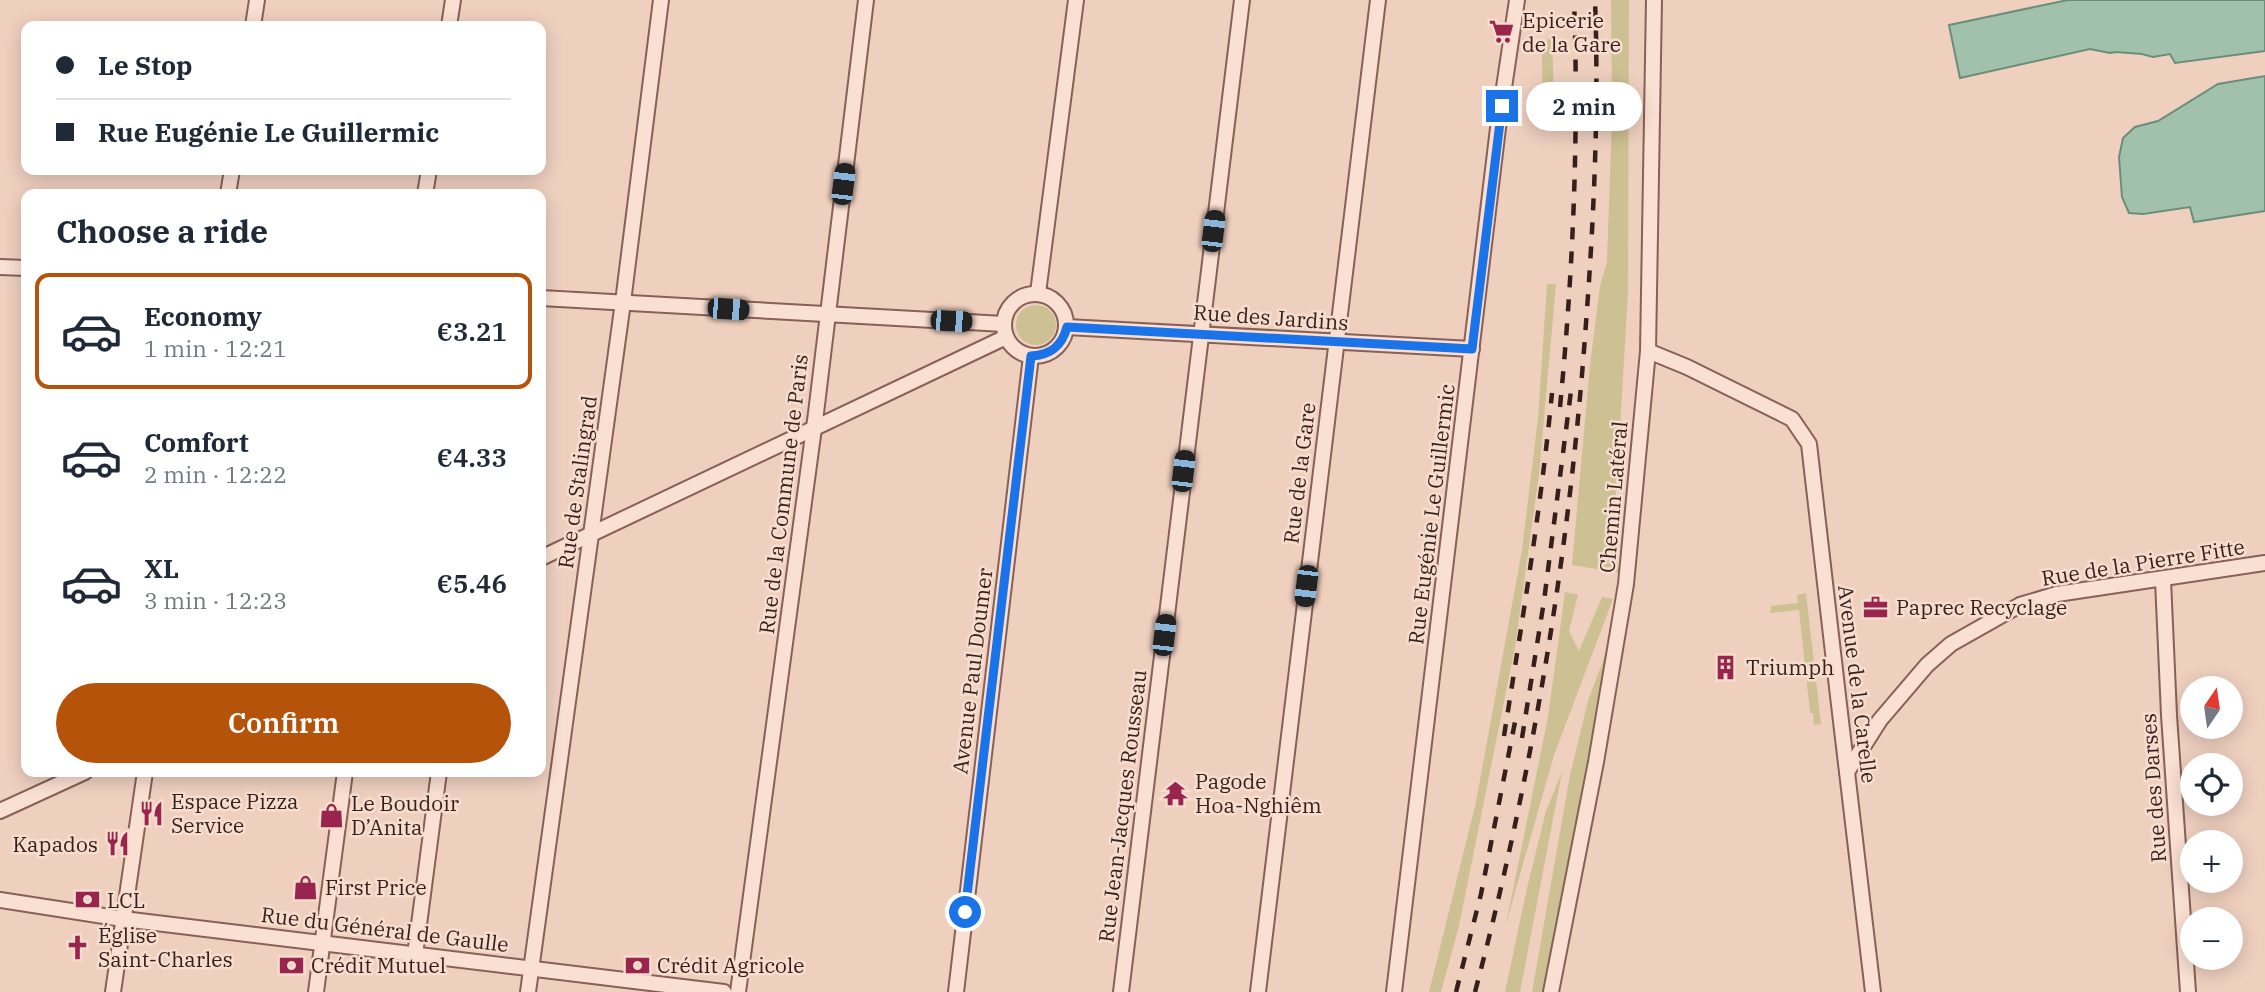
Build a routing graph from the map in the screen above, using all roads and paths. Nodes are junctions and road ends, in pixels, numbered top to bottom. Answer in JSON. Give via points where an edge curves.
{"nodes":[{"id":1,"x":257,"y":0,"type":"edge"},
{"id":2,"x":453,"y":0,"type":"edge"},
{"id":3,"x":661,"y":0,"type":"edge"},
{"id":4,"x":866,"y":0,"type":"edge"},
{"id":5,"x":1076,"y":0,"type":"edge"},
{"id":6,"x":1242,"y":0,"type":"edge"},
{"id":7,"x":1378,"y":0,"type":"edge"},
{"id":8,"x":1517,"y":0,"type":"edge"},
{"id":9,"x":1654,"y":0,"type":"edge"},
{"id":10,"x":254,"y":21,"type":"edge"},
{"id":11,"x":450,"y":21,"type":"edge"},
{"id":12,"x":0,"y":267,"type":"edge"},
{"id":13,"x":21,"y":268,"type":"edge"},
{"id":14,"x":1038,"y":293,"type":"junction"},
{"id":15,"x":546,"y":298,"type":"edge"},
{"id":16,"x":623,"y":302,"type":"junction"},
{"id":17,"x":827,"y":315,"type":"junction"},
{"id":18,"x":1067,"y":327,"type":"junction"},
{"id":19,"x":1005,"y":331,"type":"junction"},
{"id":20,"x":1200,"y":333,"type":"junction"},
{"id":21,"x":1335,"y":343,"type":"junction"},
{"id":22,"x":1472,"y":349,"type":"junction"},
{"id":23,"x":1648,"y":351,"type":"junction"},
{"id":24,"x":1031,"y":356,"type":"junction"},
{"id":25,"x":814,"y":429,"type":"junction"},
{"id":26,"x":592,"y":533,"type":"junction"},
{"id":27,"x":546,"y":556,"type":"edge"},
{"id":28,"x":2265,"y":564,"type":"edge"},
{"id":29,"x":2163,"y":580,"type":"junction"},
{"id":30,"x":1847,"y":772,"type":"junction"},
{"id":31,"x":74,"y":777,"type":"edge"},
{"id":32,"x":144,"y":777,"type":"edge"},
{"id":33,"x":344,"y":777,"type":"edge"},
{"id":34,"x":438,"y":777,"type":"edge"},
{"id":35,"x":0,"y":811,"type":"edge"},
{"id":36,"x":0,"y":900,"type":"edge"},
{"id":37,"x":123,"y":919,"type":"junction"},
{"id":38,"x":323,"y":942,"type":"junction"},
{"id":39,"x":415,"y":955,"type":"junction"},
{"id":40,"x":531,"y":969,"type":"junction"},
{"id":41,"x":113,"y":992,"type":"edge"},
{"id":42,"x":317,"y":992,"type":"edge"},
{"id":43,"x":528,"y":992,"type":"edge"},
{"id":44,"x":724,"y":992,"type":"edge"},
{"id":45,"x":738,"y":992,"type":"edge"},
{"id":46,"x":956,"y":992,"type":"edge"},
{"id":47,"x":1121,"y":992,"type":"edge"},
{"id":48,"x":1258,"y":992,"type":"edge"},
{"id":49,"x":1394,"y":992,"type":"edge"},
{"id":50,"x":1551,"y":992,"type":"edge"},
{"id":51,"x":1873,"y":992,"type":"edge"},
{"id":52,"x":2188,"y":992,"type":"edge"}],
"edges":[{"from":1,"to":10,"type":"street"},
{"from":2,"to":11,"type":"street"},
{"from":3,"to":16,"type":"street","name":"Rue de Stalingrad"},
{"from":4,"to":17,"type":"street","name":"Rue de la Commune de Paris"},
{"from":5,"to":14,"type":"street"},
{"from":6,"to":20,"type":"street","name":"Rue Jean-Jacques Rousseau"},
{"from":7,"to":21,"type":"street","name":"Rue de la Gare"},
{"from":8,"to":22,"type":"street","name":"Rue Eugénie Le Guillermic"},
{"from":9,"to":23,"type":"street","name":"Chemin Latéral"},
{"from":12,"to":13,"type":"street"},
{"from":14,"to":18,"type":"street","via":[[1062,308]]},
{"from":14,"to":19,"type":"street","via":[[1018,298],[1011,305]]},
{"from":15,"to":16,"type":"street"},
{"from":16,"to":17,"type":"street"},
{"from":16,"to":26,"type":"street","name":"Rue de Stalingrad"},
{"from":17,"to":19,"type":"street"},
{"from":17,"to":25,"type":"street","name":"Rue de la Commune de Paris"},
{"from":18,"to":20,"type":"street","name":"Rue des Jardins"},
{"from":18,"to":24,"type":"street","via":[[1051,352]]},
{"from":19,"to":24,"type":"street","via":[[1016,350]]},
{"from":19,"to":25,"type":"street"},
{"from":20,"to":21,"type":"street","name":"Rue des Jardins"},
{"from":20,"to":47,"type":"street","name":"Rue Jean-Jacques Rousseau"},
{"from":21,"to":22,"type":"street","name":"Rue des Jardins"},
{"from":21,"to":48,"type":"street","name":"Rue de la Gare"},
{"from":22,"to":49,"type":"street","name":"Rue Eugénie Le Guillermic"},
{"from":23,"to":30,"type":"street","name":"Avenue de la Carelle","via":[[1792,419],[1806,437]]},
{"from":23,"to":50,"type":"street","name":"Chemin Latéral","via":[[1626,584]]},
{"from":24,"to":46,"type":"street","name":"Avenue Paul Doumer"},
{"from":25,"to":26,"type":"street"},
{"from":25,"to":45,"type":"street","name":"Rue de la Commune de Paris"},
{"from":26,"to":27,"type":"street"},
{"from":26,"to":40,"type":"street","name":"Rue de Stalingrad"},
{"from":28,"to":29,"type":"street","name":"Rue de la Pierre Fitte"},
{"from":29,"to":30,"type":"street","name":"Rue de la Pierre Fitte","via":[[2057,594],[2020,605],[1972,631],[1927,665],[1880,720]]},
{"from":29,"to":52,"type":"street","name":"Rue des Darses"},
{"from":30,"to":51,"type":"street","name":"Avenue de la Carelle"},
{"from":31,"to":35,"type":"street"},
{"from":32,"to":37,"type":"street"},
{"from":33,"to":38,"type":"street"},
{"from":34,"to":39,"type":"street"},
{"from":36,"to":37,"type":"street","name":"Rue du Général de Gaulle"},
{"from":37,"to":38,"type":"street","name":"Rue du Général de Gaulle"},
{"from":37,"to":41,"type":"street"},
{"from":38,"to":39,"type":"street","name":"Rue du Général de Gaulle"},
{"from":38,"to":42,"type":"street"},
{"from":39,"to":40,"type":"street","name":"Rue du Général de Gaulle"},
{"from":40,"to":43,"type":"street","name":"Rue de Stalingrad"},
{"from":40,"to":44,"type":"street","name":"Rue du Général de Gaulle"}]}
